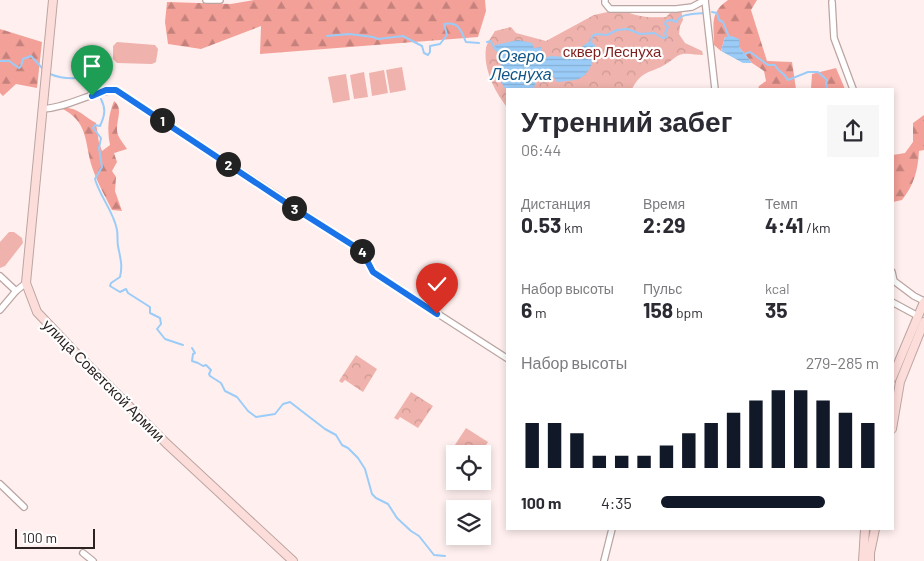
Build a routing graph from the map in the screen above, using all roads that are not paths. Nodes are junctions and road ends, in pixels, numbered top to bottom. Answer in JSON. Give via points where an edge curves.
{"nodes":[{"id":1,"x":53,"y":0,"type":"edge"},
{"id":2,"x":206,"y":0,"type":"edge"},
{"id":3,"x":220,"y":0,"type":"edge"},
{"id":4,"x":604,"y":0,"type":"edge"},
{"id":5,"x":832,"y":2,"type":"dead end"},
{"id":6,"x":715,"y":88,"type":"edge"},
{"id":7,"x":853,"y":88,"type":"edge"},
{"id":8,"x":42,"y":109,"type":"junction"},
{"id":9,"x":0,"y":276,"type":"edge"},
{"id":10,"x":894,"y":281,"type":"edge"},
{"id":11,"x":26,"y":283,"type":"junction"},
{"id":12,"x":16,"y":291,"type":"junction"},
{"id":13,"x":924,"y":301,"type":"edge"},
{"id":14,"x":894,"y":303,"type":"edge"},
{"id":15,"x":0,"y":310,"type":"edge"},
{"id":16,"x":918,"y":316,"type":"junction"},
{"id":17,"x":924,"y":322,"type":"edge"},
{"id":18,"x":506,"y":358,"type":"edge"},
{"id":19,"x":894,"y":373,"type":"edge"},
{"id":20,"x":894,"y":417,"type":"edge"},
{"id":21,"x":0,"y":484,"type":"edge"},
{"id":22,"x":24,"y":507,"type":"dead end"},
{"id":23,"x":612,"y":530,"type":"edge"},
{"id":24,"x":865,"y":530,"type":"edge"},
{"id":25,"x":874,"y":530,"type":"edge"},
{"id":26,"x":83,"y":552,"type":"dead end"},
{"id":27,"x":93,"y":561,"type":"edge"},
{"id":28,"x":293,"y":561,"type":"edge"},
{"id":29,"x":604,"y":561,"type":"edge"},
{"id":30,"x":863,"y":561,"type":"edge"},
{"id":31,"x":870,"y":561,"type":"edge"}],
"edges":[{"from":1,"to":8,"type":"street","name":"улица Советской Армии"},
{"from":2,"to":3,"type":"street"},
{"from":4,"to":6,"type":"street","via":[[610,9],[664,10],[692,7],[705,0]]},
{"from":5,"to":7,"type":"street","via":[[834,38]]},
{"from":8,"to":11,"type":"street","name":"улица Советской Армии"},
{"from":8,"to":18,"type":"street","via":[[116,90],[362,251],[373,272]]},
{"from":9,"to":12,"type":"street"},
{"from":10,"to":13,"type":"street"},
{"from":11,"to":12,"type":"street"},
{"from":11,"to":28,"type":"street","name":"улица Советской Армии","via":[[37,312],[73,350],[166,443]]},
{"from":12,"to":15,"type":"street"},
{"from":13,"to":16,"type":"street"},
{"from":14,"to":16,"type":"street"},
{"from":16,"to":19,"type":"street"},
{"from":17,"to":20,"type":"street","via":[[900,382]]},
{"from":21,"to":22,"type":"street"},
{"from":23,"to":29,"type":"street"},
{"from":24,"to":30,"type":"street"},
{"from":25,"to":31,"type":"street"},
{"from":26,"to":27,"type":"street"}]}
